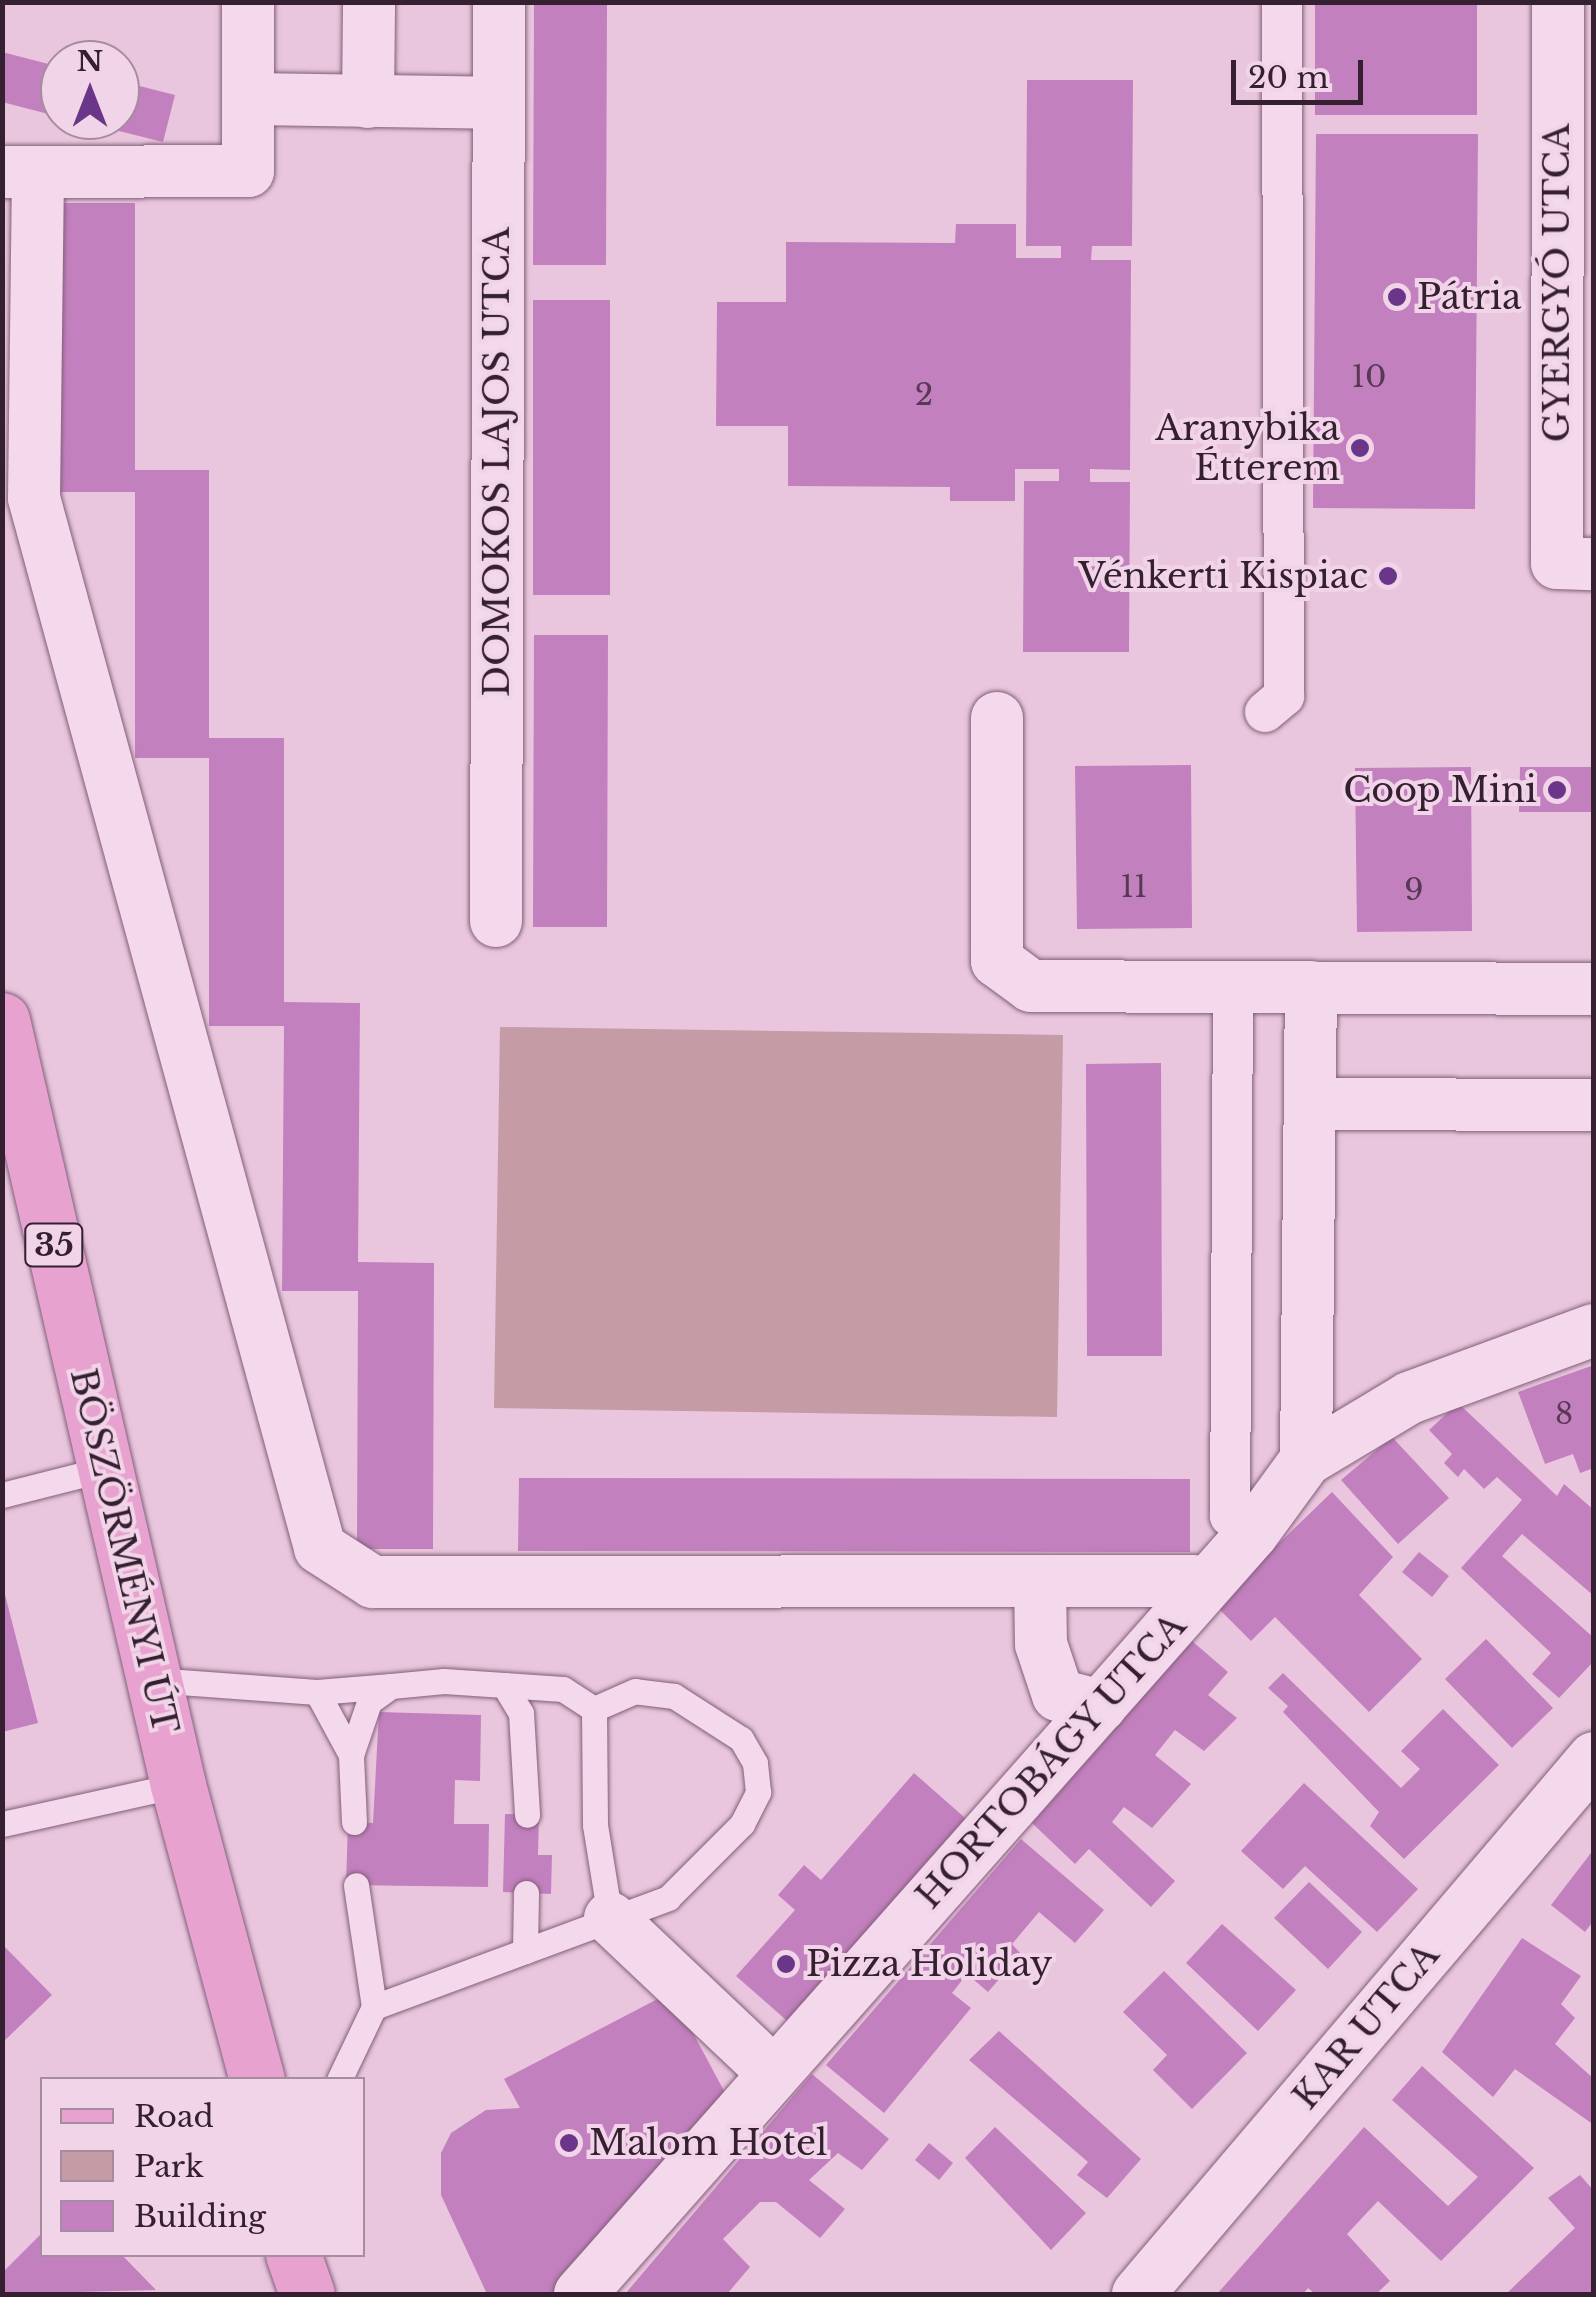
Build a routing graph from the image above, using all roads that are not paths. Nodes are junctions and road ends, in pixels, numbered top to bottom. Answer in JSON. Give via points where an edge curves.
{"nodes":[{"id":1,"x":248,"y":2,"type":"edge"},
{"id":2,"x":369,"y":2,"type":"edge"},
{"id":3,"x":498,"y":2,"type":"edge"},
{"id":4,"x":1282,"y":2,"type":"edge"},
{"id":5,"x":1558,"y":2,"type":"edge"},
{"id":6,"x":248,"y":99,"type":"junction"},
{"id":7,"x":368,"y":102,"type":"junction"},
{"id":8,"x":498,"y":103,"type":"junction"},
{"id":9,"x":20,"y":172,"type":"edge"},
{"id":10,"x":1575,"y":564,"type":"edge"},
{"id":11,"x":1266,"y":712,"type":"dead end"},
{"id":12,"x":997,"y":718,"type":"dead end"},
{"id":13,"x":496,"y":922,"type":"dead end"},
{"id":14,"x":1233,"y":987,"type":"junction"},
{"id":15,"x":1311,"y":988,"type":"junction"},
{"id":16,"x":1594,"y":989,"type":"edge"},
{"id":17,"x":2,"y":1020,"type":"edge"},
{"id":18,"x":1312,"y":1104,"type":"junction"},
{"id":19,"x":1594,"y":1105,"type":"edge"},
{"id":20,"x":1594,"y":1330,"type":"edge"},
{"id":21,"x":1306,"y":1460,"type":"junction"},
{"id":22,"x":105,"y":1469,"type":"junction"},
{"id":23,"x":2,"y":1494,"type":"edge"},
{"id":24,"x":1222,"y":1556,"type":"junction"},
{"id":25,"x":1040,"y":1581,"type":"junction"},
{"id":26,"x":153,"y":1680,"type":"junction"},
{"id":27,"x":504,"y":1685,"type":"junction"},
{"id":28,"x":391,"y":1686,"type":"junction"},
{"id":29,"x":317,"y":1692,"type":"junction"},
{"id":30,"x":1101,"y":1706,"type":"junction"},
{"id":31,"x":594,"y":1709,"type":"junction"},
{"id":32,"x":351,"y":1754,"type":"junction"},
{"id":33,"x":1594,"y":1758,"type":"edge"},
{"id":34,"x":178,"y":1785,"type":"junction"},
{"id":35,"x":527,"y":1815,"type":"dead end"},
{"id":36,"x":354,"y":1822,"type":"dead end"},
{"id":37,"x":2,"y":1824,"type":"edge"},
{"id":38,"x":356,"y":1885,"type":"dead end"},
{"id":39,"x":526,"y":1893,"type":"dead end"},
{"id":40,"x":610,"y":1918,"type":"junction"},
{"id":41,"x":525,"y":1951,"type":"junction"},
{"id":42,"x":374,"y":2007,"type":"junction"},
{"id":43,"x":774,"y":2073,"type":"junction"},
{"id":44,"x":257,"y":2077,"type":"edge"},
{"id":45,"x":340,"y":2077,"type":"edge"},
{"id":46,"x":283,"y":2257,"type":"edge"},
{"id":47,"x":294,"y":2257,"type":"edge"},
{"id":48,"x":284,"y":2294,"type":"edge"},
{"id":49,"x":307,"y":2294,"type":"edge"},
{"id":50,"x":580,"y":2294,"type":"edge"},
{"id":51,"x":1138,"y":2294,"type":"edge"}],
"edges":[{"from":1,"to":6,"type":"street"},
{"from":2,"to":7,"type":"street"},
{"from":3,"to":8,"type":"street","name":"DOMOKOS LAJOS UTCA"},
{"from":4,"to":11,"type":"street","via":[[1284,696]]},
{"from":5,"to":10,"type":"street","name":"GYERGYÓ UTCA"},
{"from":6,"to":7,"type":"street"},
{"from":6,"to":9,"type":"street","via":[[248,171]]},
{"from":7,"to":8,"type":"street"},
{"from":8,"to":13,"type":"street","name":"DOMOKOS LAJOS UTCA"},
{"from":9,"to":25,"type":"street","via":[[34,498],[320,1548],[372,1582]]},
{"from":12,"to":14,"type":"street","via":[[997,961],[1031,986]]},
{"from":14,"to":15,"type":"street"},
{"from":14,"to":24,"type":"street","via":[[1230,1516]]},
{"from":15,"to":16,"type":"street"},
{"from":15,"to":18,"type":"street"},
{"from":17,"to":22,"type":"main road","name":"BÖSZÖRMÉNYI ÚT","number":"35"},
{"from":18,"to":19,"type":"street"},
{"from":18,"to":21,"type":"street"},
{"from":20,"to":21,"type":"street","name":"HORTOBÁGY UTCA","via":[[1408,1398]]},
{"from":21,"to":24,"type":"street","name":"HORTOBÁGY UTCA"},
{"from":22,"to":23,"type":"lane"},
{"from":22,"to":26,"type":"main road","name":"BÖSZÖRMÉNYI ÚT","number":"35"},
{"from":24,"to":25,"type":"street"},
{"from":24,"to":30,"type":"street","name":"HORTOBÁGY UTCA"},
{"from":25,"to":30,"type":"street","via":[[1040,1644],[1058,1694]]},
{"from":26,"to":29,"type":"lane"},
{"from":26,"to":34,"type":"main road","name":"BÖSZÖRMÉNYI ÚT","number":"35"},
{"from":27,"to":28,"type":"lane"},
{"from":27,"to":31,"type":"lane","via":[[563,1689]]},
{"from":27,"to":35,"type":"lane","via":[[520,1713]]},
{"from":28,"to":29,"type":"lane"},
{"from":28,"to":32,"type":"lane","via":[[369,1702]]},
{"from":29,"to":32,"type":"lane"},
{"from":30,"to":43,"type":"street","name":"HORTOBÁGY UTCA"},
{"from":31,"to":40,"type":"lane","via":[[595,1825]]},
{"from":31,"to":40,"type":"lane","via":[[635,1691],[674,1696],[741,1739],[755,1763],[758,1792],[742,1824],[668,1898]]},
{"from":32,"to":36,"type":"lane"},
{"from":33,"to":51,"type":"street","name":"KAR UTCA"},
{"from":34,"to":37,"type":"lane"},
{"from":34,"to":44,"type":"main road","name":"BÖSZÖRMÉNYI ÚT","number":"35"},
{"from":38,"to":42,"type":"lane"},
{"from":39,"to":41,"type":"lane"},
{"from":40,"to":41,"type":"lane"},
{"from":40,"to":43,"type":"street"},
{"from":41,"to":42,"type":"lane"},
{"from":42,"to":45,"type":"lane"},
{"from":43,"to":50,"type":"street","name":"HORTOBÁGY UTCA"},
{"from":46,"to":48,"type":"main road"},
{"from":47,"to":49,"type":"main road"}]}
